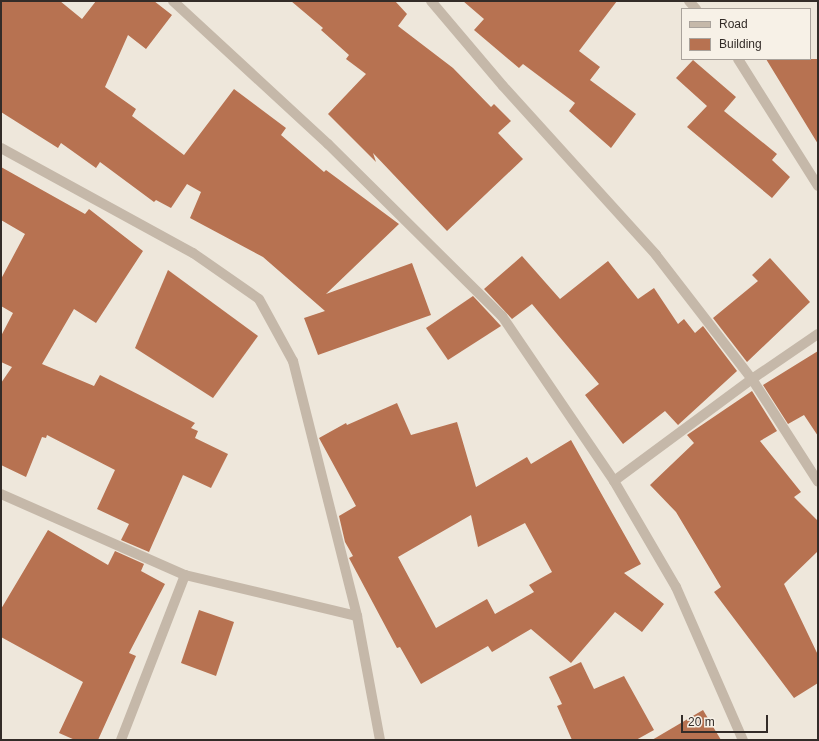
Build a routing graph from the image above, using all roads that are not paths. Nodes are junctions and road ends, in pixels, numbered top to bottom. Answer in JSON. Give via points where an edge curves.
{"nodes":[{"id":1,"x":173,"y":1,"type":"edge"},
{"id":2,"x":431,"y":1,"type":"edge"},
{"id":3,"x":739,"y":60,"type":"edge"},
{"id":4,"x":1,"y":148,"type":"edge"},
{"id":5,"x":818,"y":186,"type":"edge"},
{"id":6,"x":818,"y":334,"type":"edge"},
{"id":7,"x":752,"y":379,"type":"junction"},
{"id":8,"x":614,"y":482,"type":"junction"},
{"id":9,"x":818,"y":482,"type":"edge"},
{"id":10,"x":1,"y":494,"type":"edge"},
{"id":11,"x":185,"y":575,"type":"junction"},
{"id":12,"x":357,"y":616,"type":"junction"},
{"id":13,"x":121,"y":740,"type":"edge"},
{"id":14,"x":380,"y":740,"type":"edge"},
{"id":15,"x":743,"y":740,"type":"edge"}],
"edges":[{"from":1,"to":8,"type":"street","via":[[328,144],[502,316]]},
{"from":2,"to":7,"type":"street","via":[[503,86],[656,255]]},
{"from":3,"to":5,"type":"street"},
{"from":4,"to":12,"type":"street","via":[[192,253],[259,299],[293,361]]},
{"from":6,"to":7,"type":"street"},
{"from":7,"to":8,"type":"street"},
{"from":7,"to":9,"type":"street"},
{"from":8,"to":15,"type":"street","via":[[676,587]]},
{"from":10,"to":11,"type":"street"},
{"from":11,"to":12,"type":"street"},
{"from":11,"to":13,"type":"street"},
{"from":12,"to":14,"type":"street"}]}
